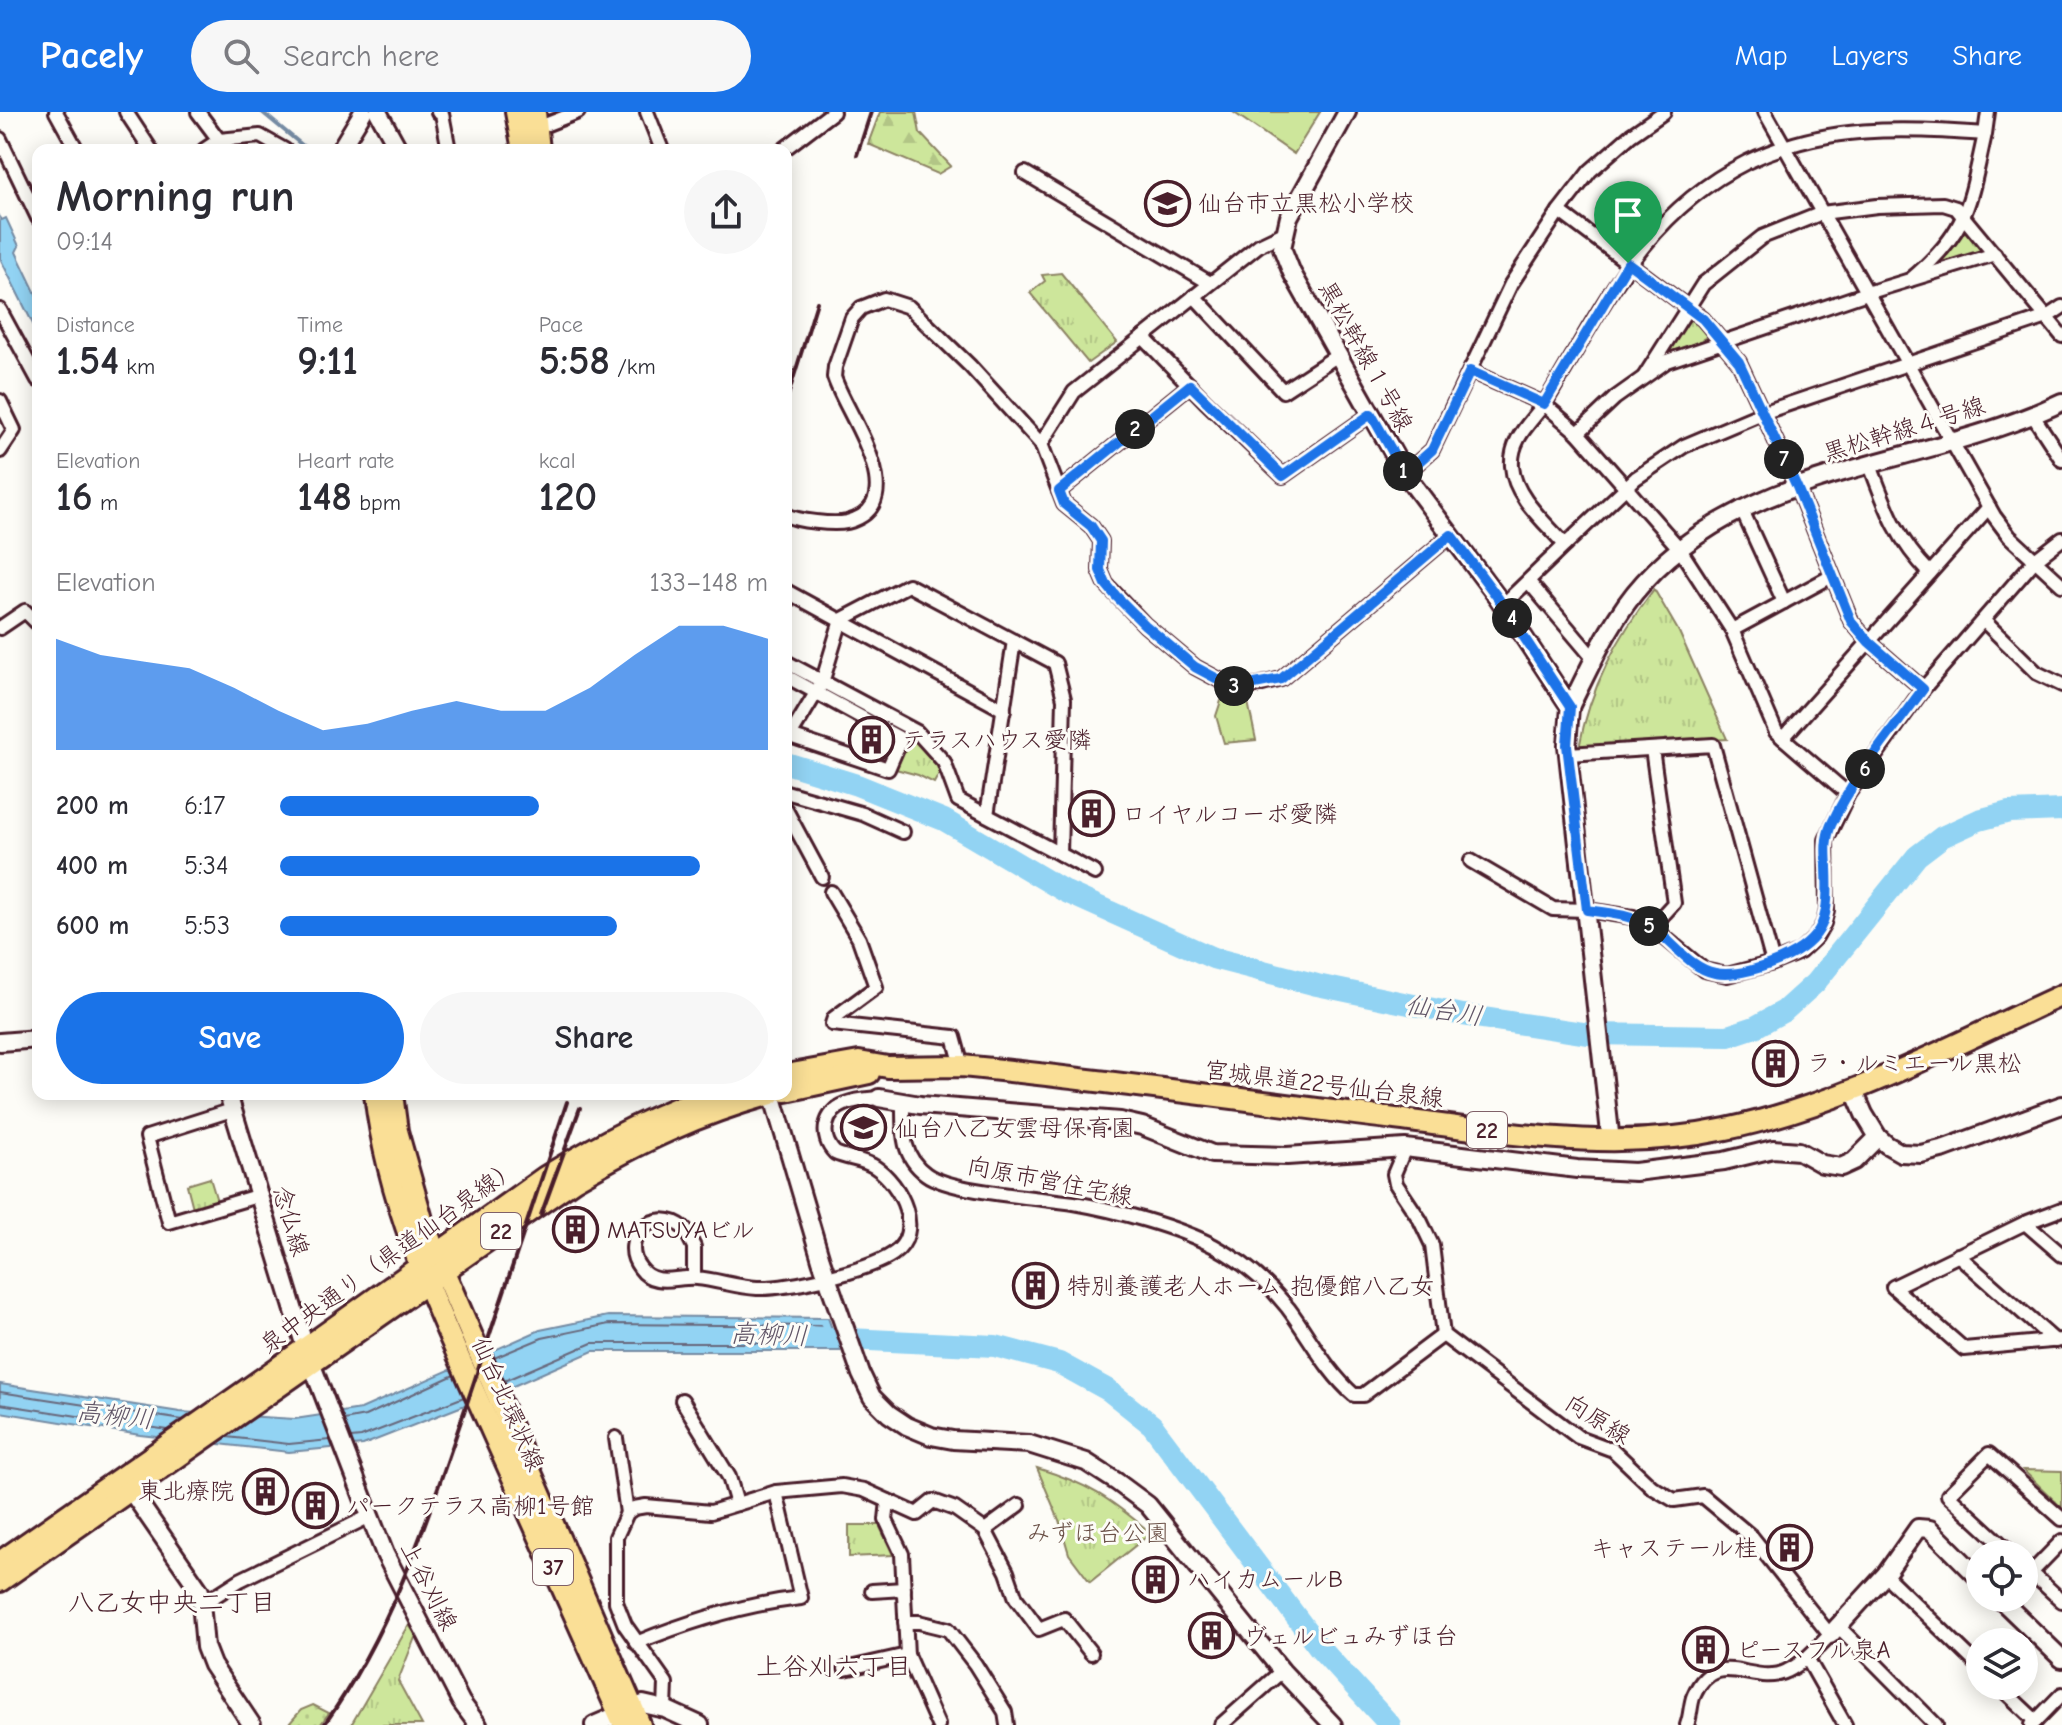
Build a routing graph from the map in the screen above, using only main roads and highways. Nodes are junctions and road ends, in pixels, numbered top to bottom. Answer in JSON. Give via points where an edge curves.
{"nodes":[{"id":1,"x":516,"y":112,"type":"edge"},
{"id":2,"x":536,"y":120,"type":"edge"},
{"id":3,"x":522,"y":144,"type":"edge"},
{"id":4,"x":538,"y":144,"type":"edge"},
{"id":5,"x":2062,"y":995,"type":"edge"},
{"id":6,"x":888,"y":1067,"type":"junction"},
{"id":7,"x":792,"y":1074,"type":"edge"},
{"id":8,"x":792,"y":1090,"type":"edge"},
{"id":9,"x":376,"y":1100,"type":"edge"},
{"id":10,"x":393,"y":1100,"type":"edge"},
{"id":11,"x":697,"y":1100,"type":"edge"},
{"id":12,"x":754,"y":1100,"type":"edge"},
{"id":13,"x":431,"y":1268,"type":"junction"},
{"id":14,"x":308,"y":1356,"type":"junction"},
{"id":15,"x":0,"y":1562,"type":"edge"},
{"id":16,"x":0,"y":1581,"type":"edge"},
{"id":17,"x":628,"y":1717,"type":"edge"}],
"edges":[{"from":1,"to":3,"type":"main road"},
{"from":2,"to":4,"type":"main road"},
{"from":5,"to":6,"type":"main road","name":"宮城県道22号仙台泉線","number":"22","via":[[1854,1091],[1792,1113],[1725,1130],[1649,1140],[1518,1134],[962,1066]]},
{"from":6,"to":7,"type":"main road","name":"宮城県道22号仙台泉線","number":"22","via":[[859,1062]]},
{"from":6,"to":8,"type":"main road","name":"宮城県道22号仙台泉線","number":"22"},
{"from":9,"to":13,"type":"main road","name":"仙台北環状線","number":"37","via":[[393,1186]]},
{"from":10,"to":13,"type":"main road","name":"仙台北環状線","number":"37"},
{"from":11,"to":13,"type":"main road","name":"泉中央通り（県道仙台泉線）","number":"22","via":[[545,1177]]},
{"from":12,"to":13,"type":"main road","name":"泉中央通り（県道仙台泉線）","number":"22","via":[[675,1126],[632,1147]]},
{"from":13,"to":14,"type":"main road","name":"泉中央通り（県道仙台泉線）","number":"22"},
{"from":13,"to":17,"type":"main road","name":"仙台北環状線","number":"37"},
{"from":14,"to":15,"type":"main road","name":"泉中央通り（県道仙台泉線）","number":"22","via":[[227,1404]]},
{"from":14,"to":16,"type":"main road","name":"泉中央通り（県道仙台泉線）","number":"22","via":[[251,1407]]}]}
